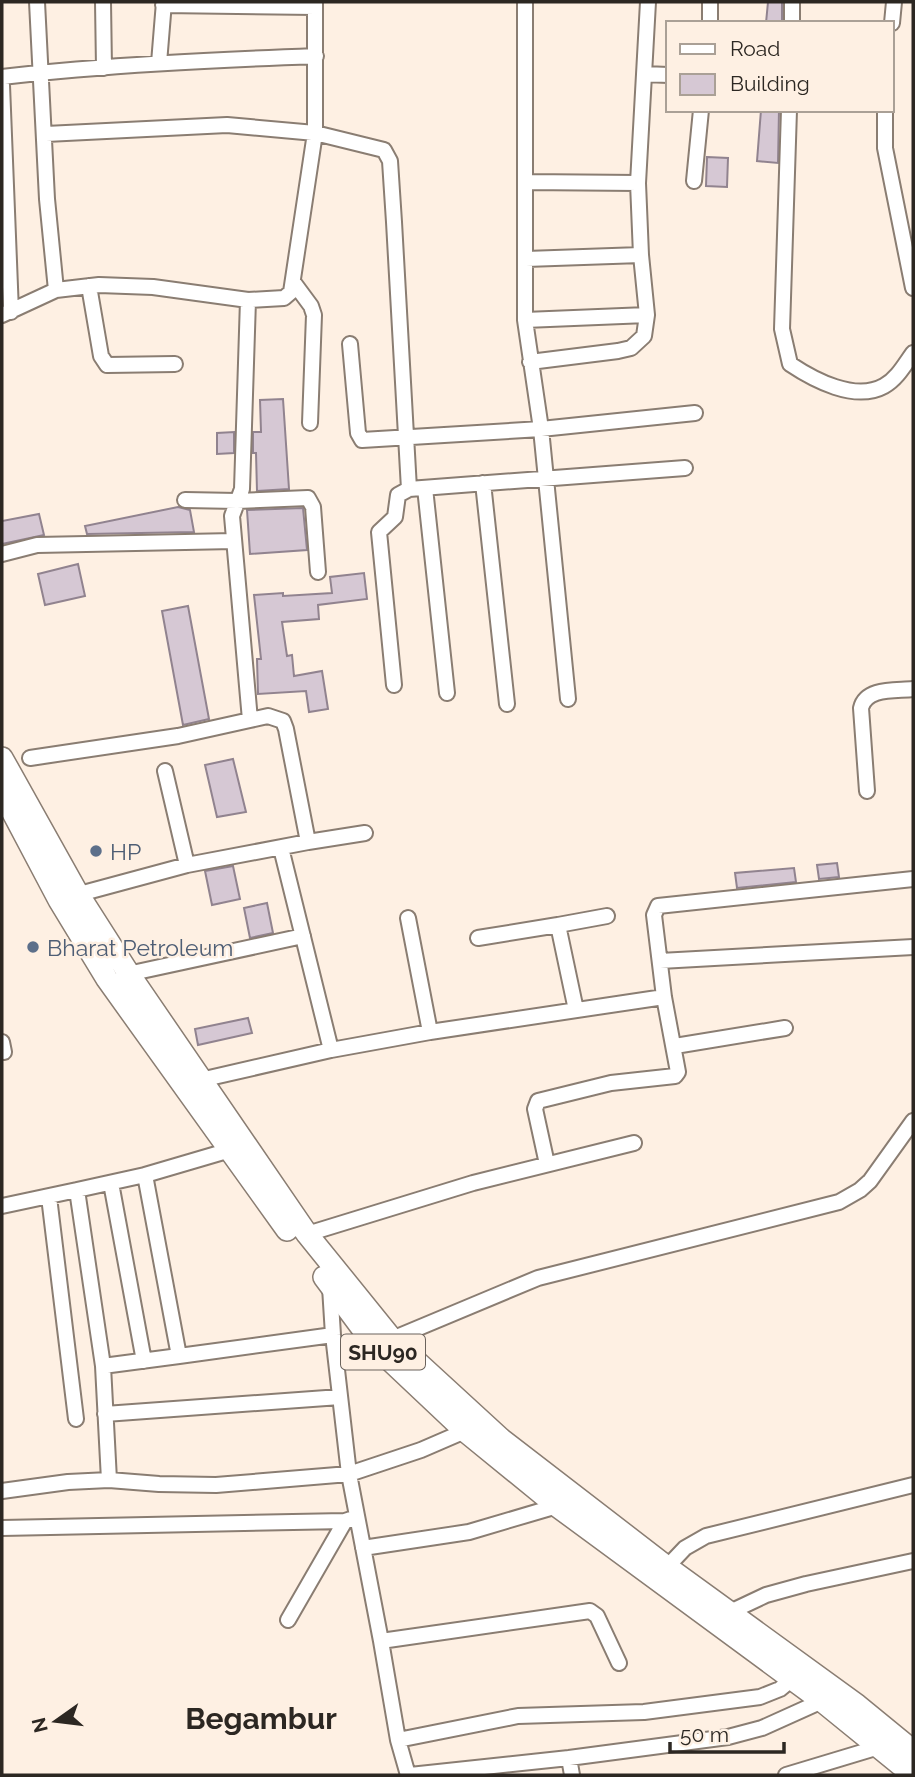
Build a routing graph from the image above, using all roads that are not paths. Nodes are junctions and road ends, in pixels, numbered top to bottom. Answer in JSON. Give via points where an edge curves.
{"nodes":[{"id":1,"x":37,"y":2,"type":"edge"},
{"id":2,"x":103,"y":2,"type":"edge"},
{"id":3,"x":525,"y":2,"type":"edge"},
{"id":4,"x":648,"y":2,"type":"edge"},
{"id":5,"x":710,"y":2,"type":"edge"},
{"id":6,"x":792,"y":2,"type":"edge"},
{"id":7,"x":894,"y":2,"type":"edge"},
{"id":8,"x":164,"y":3,"type":"edge"},
{"id":9,"x":315,"y":4,"type":"edge"},
{"id":10,"x":709,"y":21,"type":"edge"},
{"id":11,"x":792,"y":21,"type":"edge"},
{"id":12,"x":892,"y":21,"type":"edge"},
{"id":13,"x":316,"y":57,"type":"junction"},
{"id":14,"x":159,"y":64,"type":"junction"},
{"id":15,"x":104,"y":68,"type":"junction"},
{"id":16,"x":42,"y":72,"type":"junction"},
{"id":17,"x":645,"y":74,"type":"junction"},
{"id":18,"x":666,"y":75,"type":"edge"},
{"id":19,"x":2,"y":77,"type":"edge"},
{"id":20,"x":2,"y":85,"type":"edge"},
{"id":21,"x":701,"y":112,"type":"edge"},
{"id":22,"x":789,"y":112,"type":"edge"},
{"id":23,"x":885,"y":112,"type":"edge"},
{"id":24,"x":315,"y":133,"type":"junction"},
{"id":25,"x":46,"y":134,"type":"junction"},
{"id":26,"x":694,"y":181,"type":"dead end"},
{"id":27,"x":526,"y":182,"type":"junction"},
{"id":28,"x":638,"y":183,"type":"junction"},
{"id":29,"x":641,"y":255,"type":"junction"},
{"id":30,"x":526,"y":259,"type":"junction"},
{"id":31,"x":294,"y":283,"type":"junction"},
{"id":32,"x":89,"y":286,"type":"junction"},
{"id":33,"x":913,"y":288,"type":"edge"},
{"id":34,"x":55,"y":290,"type":"junction"},
{"id":35,"x":248,"y":300,"type":"junction"},
{"id":36,"x":6,"y":314,"type":"edge"},
{"id":37,"x":647,"y":315,"type":"junction"},
{"id":38,"x":525,"y":320,"type":"junction"},
{"id":39,"x":351,"y":344,"type":"dead end"},
{"id":40,"x":913,"y":353,"type":"edge"},
{"id":41,"x":530,"y":362,"type":"junction"},
{"id":42,"x":175,"y":365,"type":"dead end"},
{"id":43,"x":695,"y":413,"type":"dead end"},
{"id":44,"x":310,"y":423,"type":"dead end"},
{"id":45,"x":541,"y":429,"type":"junction"},
{"id":46,"x":406,"y":438,"type":"junction"},
{"id":47,"x":685,"y":468,"type":"dead end"},
{"id":48,"x":545,"y":480,"type":"junction"},
{"id":49,"x":483,"y":483,"type":"junction"},
{"id":50,"x":425,"y":488,"type":"junction"},
{"id":51,"x":409,"y":489,"type":"junction"},
{"id":52,"x":185,"y":500,"type":"dead end"},
{"id":53,"x":237,"y":501,"type":"junction"},
{"id":54,"x":234,"y":541,"type":"junction"},
{"id":55,"x":2,"y":554,"type":"edge"},
{"id":56,"x":318,"y":572,"type":"dead end"},
{"id":57,"x":394,"y":685,"type":"dead end"},
{"id":58,"x":913,"y":689,"type":"edge"},
{"id":59,"x":447,"y":693,"type":"dead end"},
{"id":60,"x":568,"y":699,"type":"dead end"},
{"id":61,"x":507,"y":704,"type":"dead end"},
{"id":62,"x":250,"y":720,"type":"junction"},
{"id":63,"x":2,"y":758,"type":"edge"},
{"id":64,"x":30,"y":758,"type":"dead end"},
{"id":65,"x":165,"y":771,"type":"dead end"},
{"id":66,"x":6,"y":785,"type":"edge"},
{"id":67,"x":867,"y":791,"type":"dead end"},
{"id":68,"x":365,"y":833,"type":"dead end"},
{"id":69,"x":308,"y":842,"type":"junction"},
{"id":70,"x":281,"y":848,"type":"junction"},
{"id":71,"x":187,"y":865,"type":"junction"},
{"id":72,"x":913,"y":879,"type":"edge"},
{"id":73,"x":69,"y":897,"type":"junction"},
{"id":74,"x":607,"y":916,"type":"dead end"},
{"id":75,"x":408,"y":918,"type":"dead end"},
{"id":76,"x":558,"y":925,"type":"junction"},
{"id":77,"x":303,"y":936,"type":"junction"},
{"id":78,"x":478,"y":938,"type":"dead end"},
{"id":79,"x":913,"y":947,"type":"edge"},
{"id":80,"x":660,"y":961,"type":"junction"},
{"id":81,"x":129,"y":974,"type":"junction"},
{"id":82,"x":107,"y":979,"type":"junction"},
{"id":83,"x":664,"y":997,"type":"junction"},
{"id":84,"x":576,"y":1010,"type":"junction"},
{"id":85,"x":785,"y":1028,"type":"dead end"},
{"id":86,"x":430,"y":1032,"type":"junction"},
{"id":87,"x":675,"y":1046,"type":"junction"},
{"id":88,"x":331,"y":1050,"type":"junction"},
{"id":89,"x":192,"y":1082,"type":"junction"},
{"id":90,"x":913,"y":1121,"type":"edge"},
{"id":91,"x":634,"y":1143,"type":"dead end"},
{"id":92,"x":238,"y":1148,"type":"junction"},
{"id":93,"x":547,"y":1164,"type":"junction"},
{"id":94,"x":145,"y":1175,"type":"junction"},
{"id":95,"x":111,"y":1183,"type":"junction"},
{"id":96,"x":77,"y":1190,"type":"junction"},
{"id":97,"x":49,"y":1197,"type":"junction"},
{"id":98,"x":2,"y":1206,"type":"edge"},
{"id":99,"x":307,"y":1234,"type":"junction"},
{"id":100,"x":333,"y":1278,"type":"junction"},
{"id":101,"x":333,"y":1335,"type":"junction"},
{"id":102,"x":392,"y":1339,"type":"junction"},
{"id":103,"x":179,"y":1356,"type":"junction"},
{"id":104,"x":144,"y":1361,"type":"junction"},
{"id":105,"x":103,"y":1366,"type":"junction"},
{"id":106,"x":340,"y":1397,"type":"junction"},
{"id":107,"x":105,"y":1414,"type":"junction"},
{"id":108,"x":76,"y":1419,"type":"dead end"},
{"id":109,"x":465,"y":1431,"type":"junction"},
{"id":110,"x":349,"y":1474,"type":"junction"},
{"id":111,"x":109,"y":1480,"type":"junction"},
{"id":112,"x":913,"y":1485,"type":"edge"},
{"id":113,"x":2,"y":1491,"type":"edge"},
{"id":114,"x":557,"y":1506,"type":"junction"},
{"id":115,"x":351,"y":1519,"type":"junction"},
{"id":116,"x":2,"y":1528,"type":"edge"},
{"id":117,"x":363,"y":1548,"type":"junction"},
{"id":118,"x":913,"y":1560,"type":"edge"},
{"id":119,"x":667,"y":1567,"type":"junction"},
{"id":120,"x":730,"y":1612,"type":"junction"},
{"id":121,"x":288,"y":1620,"type":"dead end"},
{"id":122,"x":381,"y":1641,"type":"junction"},
{"id":123,"x":619,"y":1663,"type":"dead end"},
{"id":124,"x":792,"y":1679,"type":"junction"},
{"id":125,"x":822,"y":1701,"type":"junction"},
{"id":126,"x":398,"y":1740,"type":"junction"},
{"id":127,"x":879,"y":1747,"type":"junction"},
{"id":128,"x":913,"y":1751,"type":"edge"},
{"id":129,"x":569,"y":1758,"type":"junction"},
{"id":130,"x":409,"y":1775,"type":"edge"},
{"id":131,"x":572,"y":1775,"type":"edge"},
{"id":132,"x":786,"y":1775,"type":"edge"},
{"id":133,"x":913,"y":1775,"type":"edge"}],
"edges":[{"from":1,"to":16,"type":"street"},
{"from":2,"to":15,"type":"street"},
{"from":3,"to":27,"type":"street"},
{"from":4,"to":17,"type":"street"},
{"from":5,"to":10,"type":"street"},
{"from":6,"to":11,"type":"street"},
{"from":7,"to":12,"type":"street"},
{"from":8,"to":9,"type":"street"},
{"from":8,"to":14,"type":"street"},
{"from":9,"to":13,"type":"street"},
{"from":13,"to":14,"type":"street"},
{"from":13,"to":24,"type":"street"},
{"from":14,"to":15,"type":"street"},
{"from":15,"to":16,"type":"street"},
{"from":16,"to":19,"type":"street"},
{"from":16,"to":25,"type":"street"},
{"from":17,"to":18,"type":"street"},
{"from":17,"to":28,"type":"street"},
{"from":20,"to":36,"type":"street"},
{"from":21,"to":26,"type":"street"},
{"from":22,"to":40,"type":"street","via":[[782,329],[790,364],[807,375],[862,392],[883,386]]},
{"from":23,"to":33,"type":"street","via":[[886,148]]},
{"from":24,"to":25,"type":"street","via":[[228,125]]},
{"from":24,"to":31,"type":"street"},
{"from":24,"to":46,"type":"street","via":[[377,146],[388,154]]},
{"from":25,"to":34,"type":"street"},
{"from":27,"to":28,"type":"street"},
{"from":27,"to":30,"type":"street"},
{"from":28,"to":29,"type":"street"},
{"from":29,"to":30,"type":"street"},
{"from":29,"to":37,"type":"street"},
{"from":30,"to":38,"type":"street"},
{"from":31,"to":35,"type":"street","via":[[284,298]]},
{"from":31,"to":44,"type":"street","via":[[314,315]]},
{"from":32,"to":34,"type":"street"},
{"from":32,"to":35,"type":"street","via":[[153,287]]},
{"from":32,"to":42,"type":"street","via":[[101,356],[107,365]]},
{"from":34,"to":36,"type":"street"},
{"from":35,"to":53,"type":"street","via":[[243,481]]},
{"from":37,"to":38,"type":"street"},
{"from":37,"to":41,"type":"street","via":[[644,335],[631,348]]},
{"from":38,"to":41,"type":"street"},
{"from":39,"to":46,"type":"street","via":[[360,438],[368,442]]},
{"from":41,"to":45,"type":"street"},
{"from":43,"to":45,"type":"street"},
{"from":45,"to":46,"type":"street"},
{"from":45,"to":48,"type":"street"},
{"from":46,"to":51,"type":"street"},
{"from":47,"to":48,"type":"street"},
{"from":48,"to":49,"type":"street"},
{"from":48,"to":60,"type":"street"},
{"from":49,"to":50,"type":"street"},
{"from":49,"to":61,"type":"street"},
{"from":50,"to":51,"type":"street"},
{"from":50,"to":59,"type":"street"},
{"from":51,"to":57,"type":"street","via":[[398,495],[395,517],[379,532]]},
{"from":52,"to":53,"type":"street"},
{"from":53,"to":54,"type":"street","via":[[232,516]]},
{"from":53,"to":56,"type":"street","via":[[308,498],[313,507]]},
{"from":54,"to":55,"type":"street","via":[[37,545]]},
{"from":54,"to":62,"type":"street"},
{"from":58,"to":67,"type":"street","via":[[879,692],[863,700]]},
{"from":62,"to":64,"type":"street","via":[[178,736]]},
{"from":62,"to":69,"type":"street","via":[[268,716],[283,720]]},
{"from":63,"to":66,"type":"main road"},
{"from":65,"to":71,"type":"street"},
{"from":66,"to":73,"type":"main road","number":"SHU90"},
{"from":68,"to":69,"type":"street"},
{"from":69,"to":70,"type":"street"},
{"from":70,"to":71,"type":"street"},
{"from":70,"to":77,"type":"street"},
{"from":71,"to":73,"type":"street"},
{"from":72,"to":80,"type":"street","via":[[662,904],[654,915]]},
{"from":73,"to":81,"type":"main road"},
{"from":73,"to":82,"type":"main road","number":"SHU90"},
{"from":74,"to":76,"type":"street"},
{"from":75,"to":86,"type":"street"},
{"from":76,"to":78,"type":"street"},
{"from":76,"to":84,"type":"street"},
{"from":77,"to":81,"type":"street"},
{"from":77,"to":88,"type":"street"},
{"from":79,"to":80,"type":"street"},
{"from":80,"to":83,"type":"street"},
{"from":81,"to":82,"type":"street"},
{"from":81,"to":89,"type":"main road"},
{"from":82,"to":89,"type":"main road","number":"SHU90"},
{"from":83,"to":84,"type":"street"},
{"from":83,"to":87,"type":"street"},
{"from":84,"to":86,"type":"street"},
{"from":85,"to":87,"type":"street"},
{"from":86,"to":88,"type":"street"},
{"from":87,"to":93,"type":"street","via":[[675,1076],[622,1081],[538,1101],[535,1109]]},
{"from":88,"to":89,"type":"street"},
{"from":89,"to":92,"type":"main road","number":"SHU90"},
{"from":90,"to":102,"type":"street","via":[[870,1181],[839,1202],[538,1278]]},
{"from":91,"to":93,"type":"street"},
{"from":92,"to":94,"type":"street"},
{"from":92,"to":99,"type":"main road"},
{"from":92,"to":100,"type":"main road","number":"SHU90","via":[[293,1239]]},
{"from":93,"to":99,"type":"street"},
{"from":94,"to":95,"type":"street"},
{"from":94,"to":103,"type":"street"},
{"from":95,"to":96,"type":"street"},
{"from":95,"to":104,"type":"street"},
{"from":96,"to":97,"type":"street"},
{"from":96,"to":105,"type":"street"},
{"from":97,"to":98,"type":"street"},
{"from":97,"to":108,"type":"street"},
{"from":99,"to":100,"type":"main road"},
{"from":100,"to":101,"type":"street"},
{"from":100,"to":102,"type":"main road"},
{"from":100,"to":109,"type":"main road","number":"SHU90","via":[[376,1347]]},
{"from":101,"to":103,"type":"street"},
{"from":101,"to":106,"type":"street"},
{"from":102,"to":119,"type":"main road","via":[[501,1439]]},
{"from":103,"to":104,"type":"street"},
{"from":104,"to":105,"type":"street"},
{"from":105,"to":107,"type":"street"},
{"from":106,"to":107,"type":"street"},
{"from":106,"to":110,"type":"street"},
{"from":107,"to":111,"type":"street"},
{"from":109,"to":110,"type":"street"},
{"from":109,"to":114,"type":"main road","number":"SHU90"},
{"from":110,"to":111,"type":"street","via":[[216,1485]]},
{"from":110,"to":115,"type":"street"},
{"from":111,"to":113,"type":"street"},
{"from":112,"to":119,"type":"street","via":[[706,1536],[685,1548]]},
{"from":114,"to":117,"type":"street","via":[[469,1532]]},
{"from":114,"to":124,"type":"main road","number":"SHU90"},
{"from":115,"to":116,"type":"street"},
{"from":115,"to":117,"type":"street"},
{"from":115,"to":121,"type":"street"},
{"from":117,"to":122,"type":"street"},
{"from":118,"to":120,"type":"street","via":[[766,1595]]},
{"from":119,"to":120,"type":"main road"},
{"from":120,"to":128,"type":"main road"},
{"from":122,"to":123,"type":"street","via":[[590,1611],[597,1616]]},
{"from":122,"to":126,"type":"street"},
{"from":124,"to":125,"type":"main road","number":"SHU90"},
{"from":124,"to":126,"type":"street","via":[[760,1697],[644,1712],[519,1716]]},
{"from":125,"to":127,"type":"main road","number":"SHU90"},
{"from":125,"to":129,"type":"street","via":[[728,1737]]},
{"from":126,"to":130,"type":"street"},
{"from":127,"to":132,"type":"street"},
{"from":127,"to":133,"type":"main road","number":"SHU90"},
{"from":129,"to":130,"type":"street"},
{"from":129,"to":131,"type":"street"}]}
